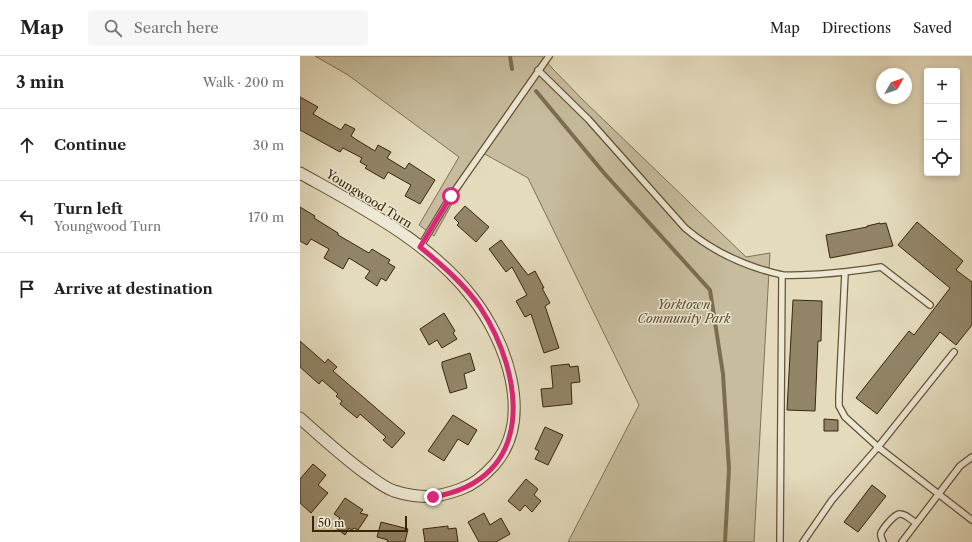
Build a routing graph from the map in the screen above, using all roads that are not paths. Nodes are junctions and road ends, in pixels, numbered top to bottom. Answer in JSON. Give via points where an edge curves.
{"nodes":[{"id":1,"x":549,"y":56,"type":"edge"},
{"id":2,"x":538,"y":70,"type":"junction"},
{"id":3,"x":300,"y":173,"type":"edge"},
{"id":4,"x":420,"y":247,"type":"junction"},
{"id":5,"x":845,"y":273,"type":"junction"},
{"id":6,"x":782,"y":275,"type":"junction"},
{"id":7,"x":930,"y":305,"type":"dead end"},
{"id":8,"x":954,"y":352,"type":"dead end"},
{"id":9,"x":300,"y":418,"type":"edge"},
{"id":10,"x":878,"y":447,"type":"junction"},
{"id":11,"x":972,"y":457,"type":"edge"},
{"id":12,"x":938,"y":494,"type":"junction"},
{"id":13,"x":972,"y":520,"type":"edge"},
{"id":14,"x":916,"y":523,"type":"junction"},
{"id":15,"x":780,"y":542,"type":"edge"},
{"id":16,"x":803,"y":542,"type":"edge"},
{"id":17,"x":883,"y":542,"type":"edge"},
{"id":18,"x":902,"y":542,"type":"edge"}],
"edges":[{"from":1,"to":2,"type":"lane"},
{"from":2,"to":4,"type":"lane","via":[[451,196]]},
{"from":2,"to":6,"type":"lane","via":[[588,119],[685,228],[717,251],[744,264]]},
{"from":3,"to":4,"type":"street","name":"Youngwood Turn","via":[[386,223]]},
{"from":4,"to":9,"type":"street","name":"Youngwood Turn","via":[[472,296],[504,355],[513,390],[514,407],[508,444],[500,457],[478,480],[466,487],[433,497],[410,495],[378,482]]},
{"from":5,"to":6,"type":"lane"},
{"from":5,"to":7,"type":"lane","via":[[881,267]]},
{"from":5,"to":10,"type":"lane","via":[[839,406],[845,417]]},
{"from":6,"to":15,"type":"lane"},
{"from":8,"to":10,"type":"lane"},
{"from":10,"to":12,"type":"lane"},
{"from":10,"to":16,"type":"lane","via":[[832,500]]},
{"from":11,"to":12,"type":"lane","via":[[960,466]]},
{"from":12,"to":13,"type":"lane"},
{"from":12,"to":14,"type":"lane"},
{"from":14,"to":17,"type":"lane","via":[[904,515],[893,517],[881,533]]},
{"from":14,"to":18,"type":"lane"}]}
